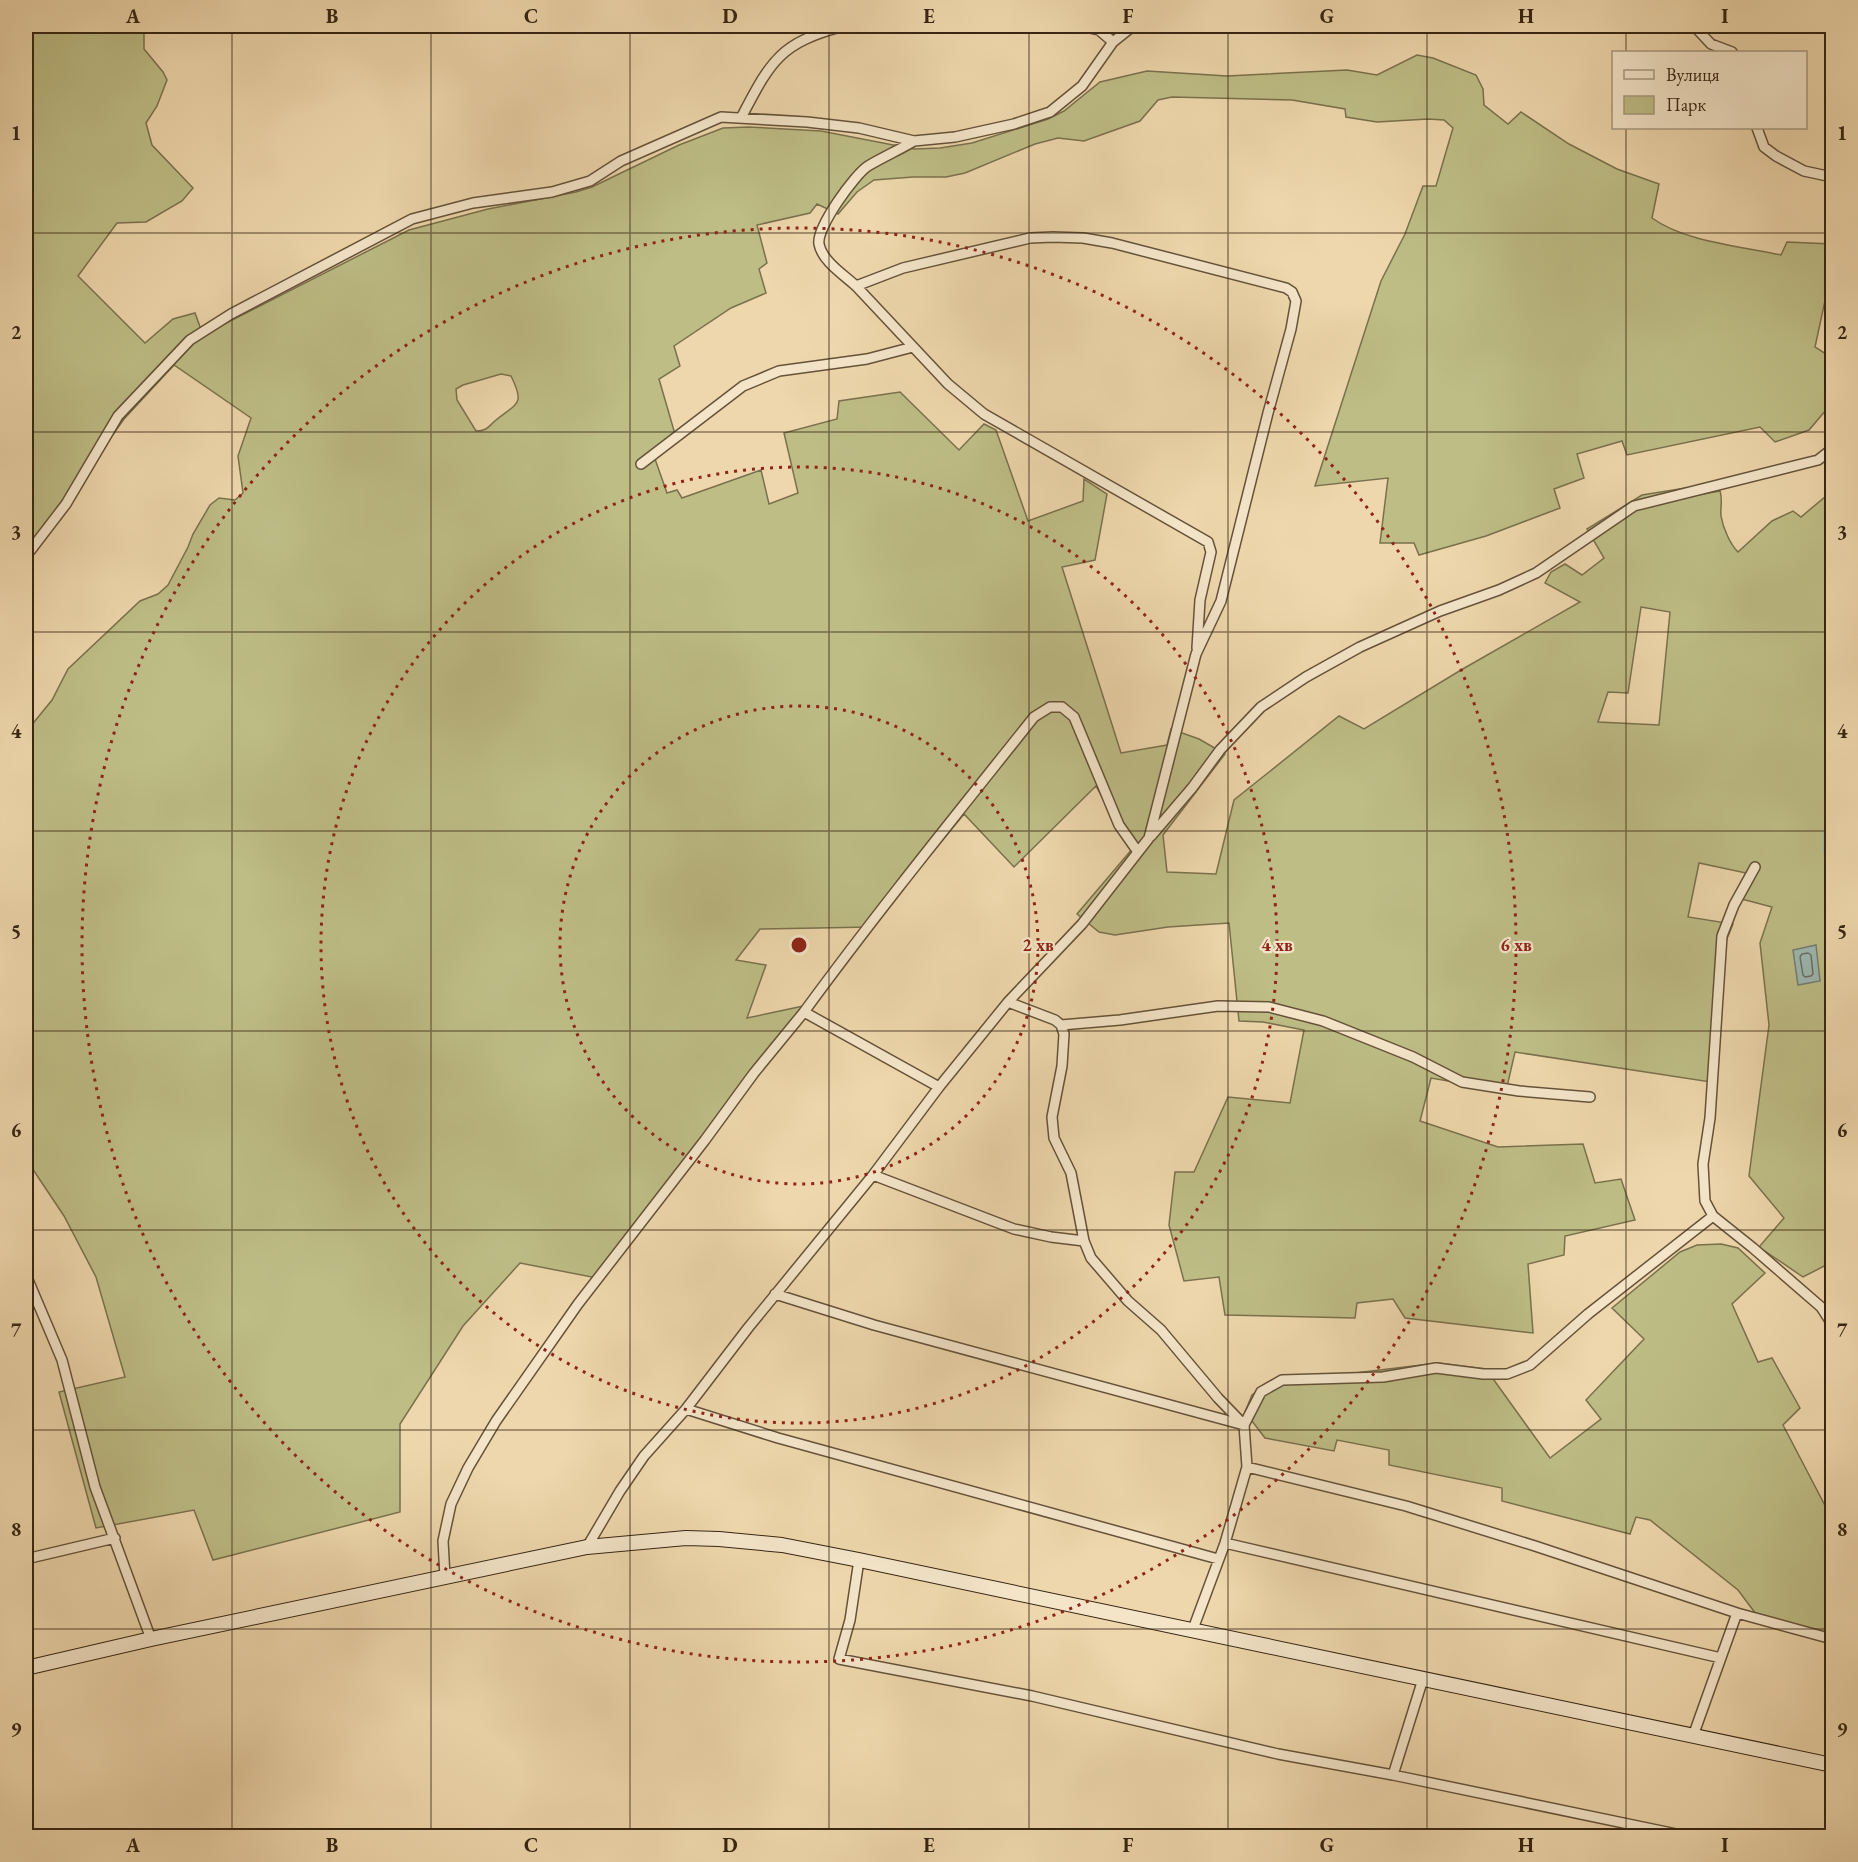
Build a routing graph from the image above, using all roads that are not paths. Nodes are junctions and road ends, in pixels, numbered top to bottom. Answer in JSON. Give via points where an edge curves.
{"nodes":[{"id":1,"x":1015,"y":26,"type":"edge"},
{"id":2,"x":1080,"y":26,"type":"edge"},
{"id":3,"x":1132,"y":26,"type":"edge"},
{"id":4,"x":1694,"y":26,"type":"edge"},
{"id":5,"x":1113,"y":42,"type":"junction"},
{"id":6,"x":1729,"y":51,"type":"edge"},
{"id":7,"x":741,"y":118,"type":"junction"},
{"id":8,"x":1757,"y":129,"type":"edge"},
{"id":9,"x":914,"y":141,"type":"junction"},
{"id":10,"x":1833,"y":177,"type":"edge"},
{"id":11,"x":856,"y":286,"type":"junction"},
{"id":12,"x":913,"y":346,"type":"junction"},
{"id":13,"x":1833,"y":448,"type":"edge"},
{"id":14,"x":641,"y":464,"type":"dead end"},
{"id":15,"x":26,"y":554,"type":"edge"},
{"id":16,"x":1196,"y":654,"type":"junction"},
{"id":17,"x":1149,"y":838,"type":"junction"},
{"id":18,"x":1138,"y":852,"type":"junction"},
{"id":19,"x":1755,"y":867,"type":"dead end"},
{"id":20,"x":1008,"y":1002,"type":"junction"},
{"id":21,"x":804,"y":1012,"type":"junction"},
{"id":22,"x":1061,"y":1025,"type":"junction"},
{"id":23,"x":939,"y":1087,"type":"junction"},
{"id":24,"x":1590,"y":1097,"type":"dead end"},
{"id":25,"x":873,"y":1175,"type":"junction"},
{"id":26,"x":1713,"y":1216,"type":"junction"},
{"id":27,"x":1084,"y":1241,"type":"junction"},
{"id":28,"x":26,"y":1275,"type":"edge"},
{"id":29,"x":775,"y":1294,"type":"junction"},
{"id":30,"x":1833,"y":1324,"type":"edge"},
{"id":31,"x":686,"y":1409,"type":"junction"},
{"id":32,"x":1244,"y":1425,"type":"junction"},
{"id":33,"x":1247,"y":1467,"type":"junction"},
{"id":34,"x":115,"y":1538,"type":"junction"},
{"id":35,"x":1225,"y":1543,"type":"junction"},
{"id":36,"x":587,"y":1547,"type":"junction"},
{"id":37,"x":26,"y":1559,"type":"edge"},
{"id":38,"x":1218,"y":1559,"type":"junction"},
{"id":39,"x":859,"y":1560,"type":"junction"},
{"id":40,"x":445,"y":1577,"type":"junction"},
{"id":41,"x":1737,"y":1613,"type":"junction"},
{"id":42,"x":1193,"y":1629,"type":"junction"},
{"id":43,"x":151,"y":1639,"type":"junction"},
{"id":44,"x":1833,"y":1639,"type":"edge"},
{"id":45,"x":1720,"y":1658,"type":"junction"},
{"id":46,"x":26,"y":1668,"type":"edge"},
{"id":47,"x":1423,"y":1679,"type":"junction"},
{"id":48,"x":1693,"y":1736,"type":"junction"},
{"id":49,"x":1833,"y":1765,"type":"edge"},
{"id":50,"x":1393,"y":1775,"type":"junction"},
{"id":51,"x":1686,"y":1836,"type":"edge"}],
"edges":[{"from":1,"to":7,"type":"street","via":[[844,26],[823,32],[790,46],[777,58]]},
{"from":2,"to":5,"type":"street","via":[[1099,30]]},
{"from":3,"to":5,"type":"street"},
{"from":4,"to":6,"type":"street","via":[[1711,44]]},
{"from":5,"to":9,"type":"street","via":[[1082,86],[1050,112],[955,137]]},
{"from":7,"to":9,"type":"street","via":[[859,128]]},
{"from":7,"to":15,"type":"street","via":[[721,117],[681,133],[621,161],[590,181],[412,219],[190,339],[118,416],[66,504]]},
{"from":8,"to":10,"type":"street","via":[[1764,147],[1776,156],[1804,171]]},
{"from":9,"to":11,"type":"street","via":[[867,166],[846,189],[819,239],[831,263]]},
{"from":11,"to":12,"type":"street"},
{"from":11,"to":16,"type":"street","via":[[914,265],[1030,238],[1053,237],[1112,243],[1292,292],[1296,301],[1291,329],[1221,601]]},
{"from":12,"to":14,"type":"street","via":[[867,359],[780,371],[751,382]]},
{"from":12,"to":16,"type":"street","via":[[948,384],[984,414],[1208,542],[1211,552],[1200,600]]},
{"from":13,"to":17,"type":"street","via":[[1818,460],[1634,506],[1536,573],[1440,611],[1324,667],[1261,707],[1220,750]]},
{"from":16,"to":17,"type":"street"},
{"from":17,"to":18,"type":"street"},
{"from":18,"to":20,"type":"street","via":[[1082,924]]},
{"from":18,"to":21,"type":"street","via":[[1119,825],[1074,717],[1062,707],[1050,707],[1034,717],[929,846]]},
{"from":19,"to":26,"type":"street","via":[[1722,936],[1711,1107],[1703,1164],[1706,1201]]},
{"from":20,"to":22,"type":"street"},
{"from":20,"to":23,"type":"street"},
{"from":21,"to":23,"type":"street"},
{"from":21,"to":40,"type":"street","via":[[578,1304],[496,1420],[451,1504],[443,1541]]},
{"from":22,"to":24,"type":"street","via":[[1218,1006],[1269,1007],[1323,1021],[1413,1057],[1462,1082]]},
{"from":22,"to":27,"type":"street","via":[[1064,1034],[1052,1117],[1054,1138],[1071,1173]]},
{"from":23,"to":25,"type":"street"},
{"from":25,"to":27,"type":"street","via":[[1014,1229]]},
{"from":25,"to":29,"type":"street"},
{"from":26,"to":30,"type":"street","via":[[1821,1307]]},
{"from":26,"to":32,"type":"street","via":[[1530,1365],[1507,1374],[1436,1368],[1383,1377],[1282,1380],[1261,1392]]},
{"from":27,"to":32,"type":"street","via":[[1101,1270],[1161,1330]]},
{"from":28,"to":34,"type":"street","via":[[62,1360],[95,1487]]},
{"from":29,"to":31,"type":"street"},
{"from":29,"to":32,"type":"street","via":[[874,1325]]},
{"from":31,"to":36,"type":"street","via":[[644,1456]]},
{"from":31,"to":38,"type":"street"},
{"from":32,"to":33,"type":"street"},
{"from":33,"to":35,"type":"street"},
{"from":33,"to":41,"type":"street","via":[[1406,1506]]},
{"from":34,"to":37,"type":"street"},
{"from":34,"to":43,"type":"street"},
{"from":35,"to":38,"type":"street"},
{"from":35,"to":45,"type":"street"},
{"from":36,"to":39,"type":"main road","via":[[719,1539],[782,1545]]},
{"from":36,"to":40,"type":"main road"},
{"from":38,"to":42,"type":"street"},
{"from":39,"to":42,"type":"main road"},
{"from":39,"to":50,"type":"street","via":[[852,1612],[839,1659],[1032,1696],[1278,1755]]},
{"from":40,"to":43,"type":"main road"},
{"from":41,"to":44,"type":"street"},
{"from":41,"to":45,"type":"street"},
{"from":42,"to":47,"type":"main road"},
{"from":43,"to":46,"type":"main road"},
{"from":45,"to":48,"type":"street"},
{"from":47,"to":48,"type":"main road"},
{"from":47,"to":50,"type":"street"},
{"from":48,"to":49,"type":"main road"},
{"from":50,"to":51,"type":"street"}]}
